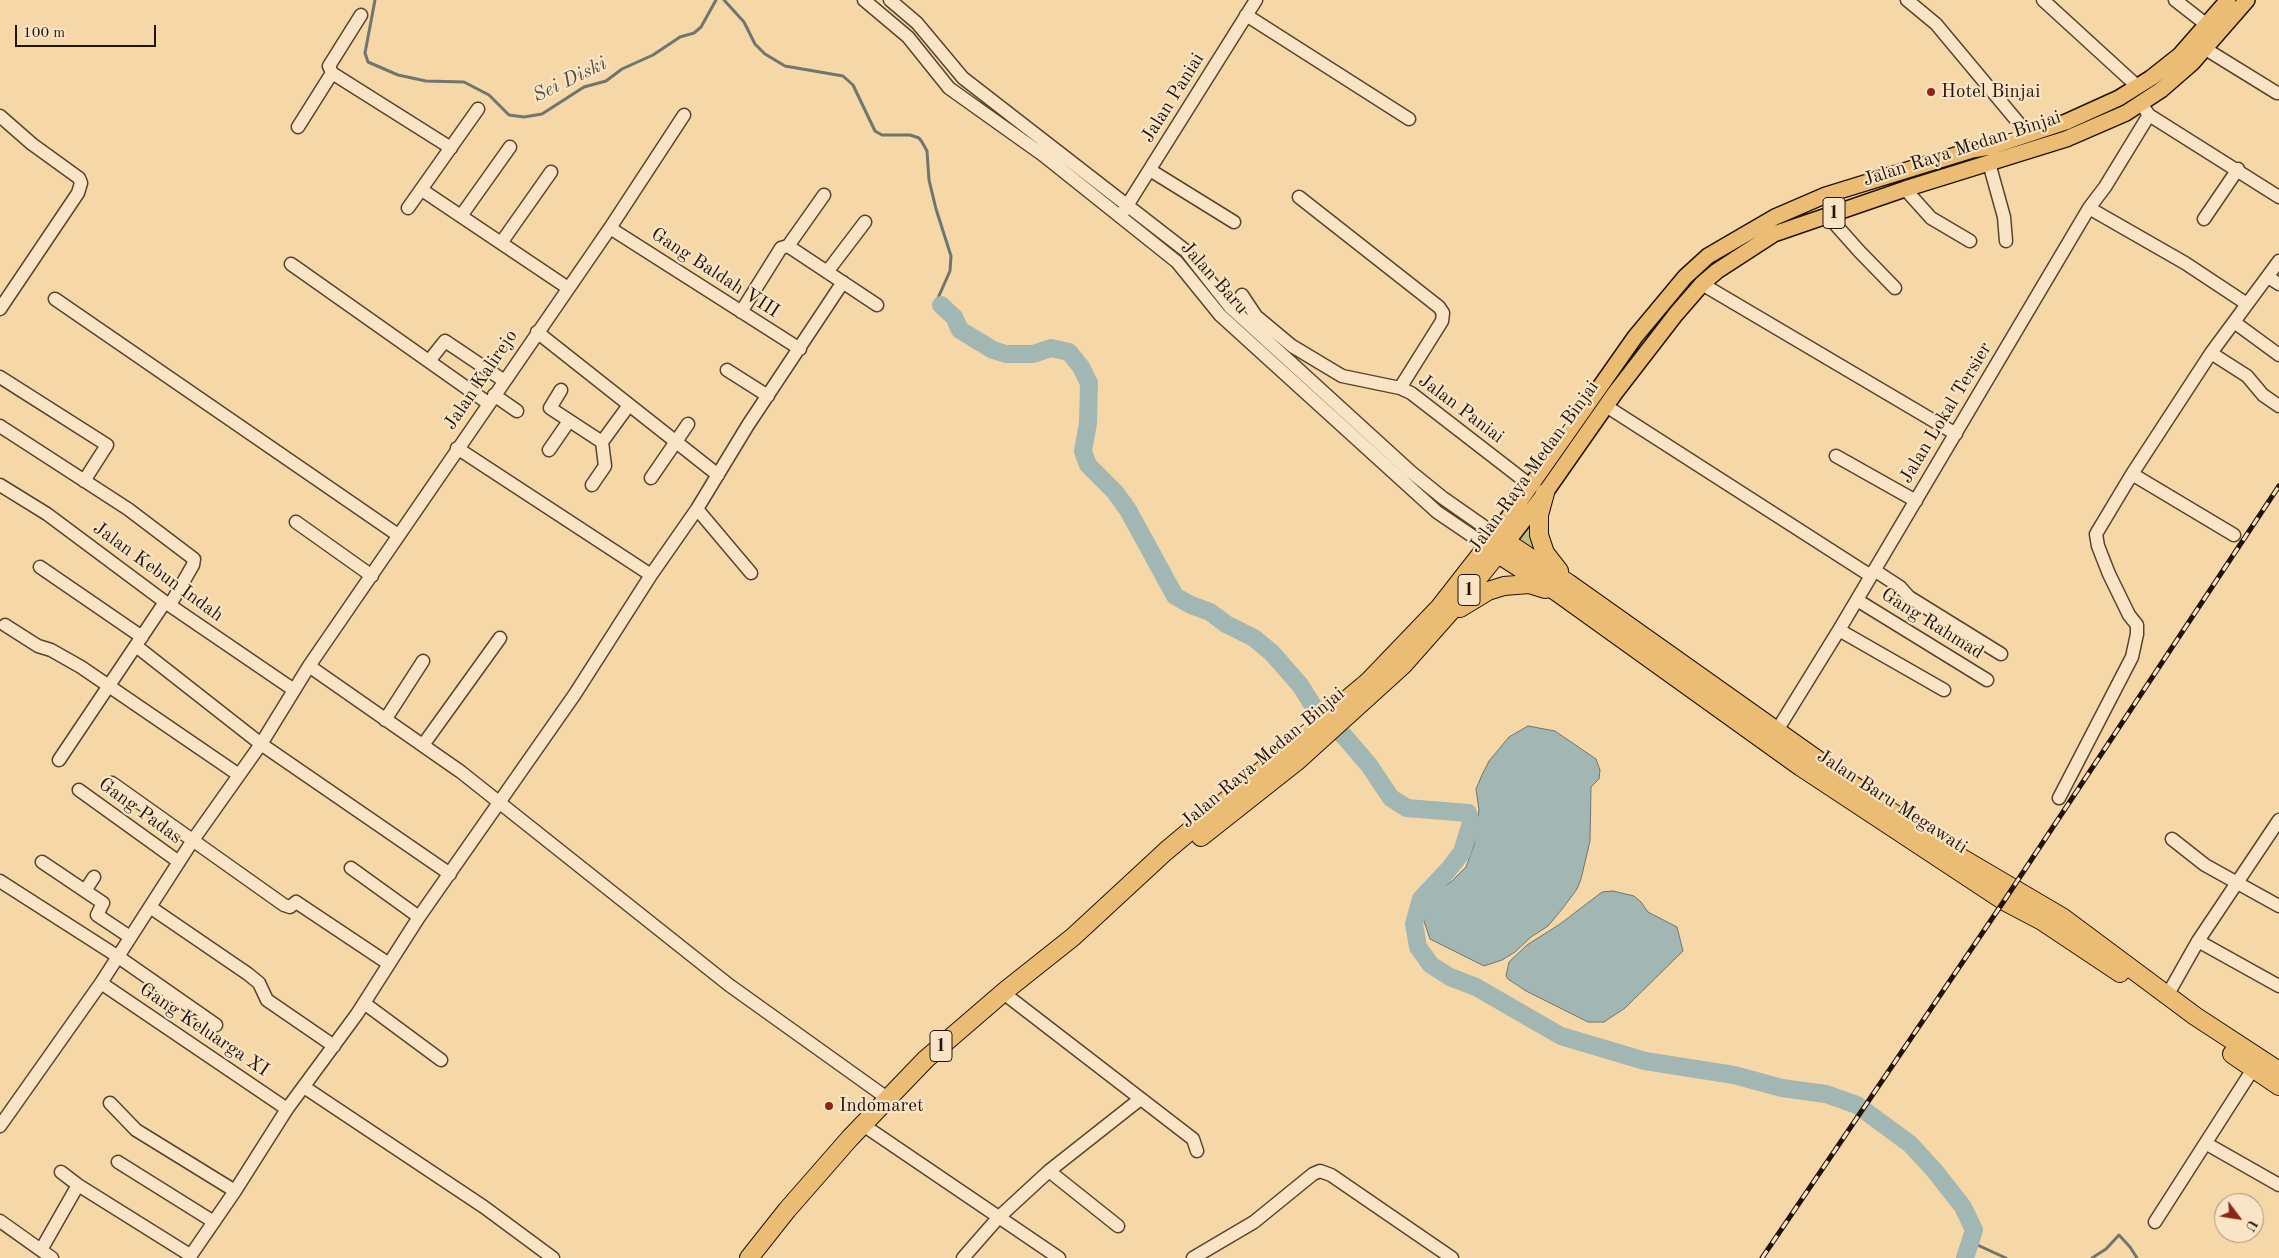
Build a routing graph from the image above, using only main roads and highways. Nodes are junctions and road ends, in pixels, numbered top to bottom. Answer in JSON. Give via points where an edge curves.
{"nodes":[{"id":1,"x":2228,"y":0,"type":"edge"},
{"id":2,"x":2247,"y":0,"type":"edge"},
{"id":3,"x":1538,"y":489,"type":"junction"},
{"id":4,"x":1497,"y":544,"type":"junction"},
{"id":5,"x":1563,"y":587,"type":"junction"},
{"id":6,"x":1446,"y":616,"type":"junction"},
{"id":7,"x":1352,"y":704,"type":"junction"},
{"id":8,"x":1779,"y":739,"type":"junction"},
{"id":9,"x":1291,"y":757,"type":"junction"},
{"id":10,"x":2279,"y":1071,"type":"edge"},
{"id":11,"x":2279,"y":1086,"type":"edge"},
{"id":12,"x":853,"y":1141,"type":"junction"},
{"id":13,"x":749,"y":1258,"type":"edge"},
{"id":14,"x":759,"y":1258,"type":"edge"}],
"edges":[{"from":1,"to":3,"type":"main road","name":"Jalan Raya Medan-Binjai","number":"1","via":[[2180,55],[2119,98],[2066,122],[1826,195],[1775,217],[1708,256],[1685,277],[1635,337]]},
{"from":2,"to":3,"type":"main road","name":"Jalan Raya Medan-Binjai","number":"1","via":[[2192,63],[2145,109],[2126,113],[2066,139],[1774,234],[1702,284]]},
{"from":3,"to":4,"type":"main road","name":"Jalan Raya Medan-Binjai","number":"1"},
{"from":3,"to":5,"type":"highway","via":[[1541,544]]},
{"from":4,"to":5,"type":"highway","name":"Jalan Baru Megawati"},
{"from":4,"to":6,"type":"highway","name":"Jalan Raya Medan-Binjai","number":"1"},
{"from":4,"to":7,"type":"highway","name":"Jalan Raya Medan-Binjai","number":"1","via":[[1368,682]]},
{"from":5,"to":6,"type":"highway","via":[[1504,586],[1488,591]]},
{"from":5,"to":8,"type":"highway","name":"Jalan Baru Megawati"},
{"from":6,"to":7,"type":"highway","name":"Jalan Raya Medan-Binjai","number":"1","via":[[1403,665]]},
{"from":7,"to":9,"type":"highway","name":"Jalan Raya Medan-Binjai","number":"1"},
{"from":8,"to":10,"type":"highway","name":"Jalan Baru Megawati","via":[[1960,857],[2062,917],[2195,1016]]},
{"from":8,"to":11,"type":"highway","name":"Jalan Baru Megawati","via":[[1987,890],[2108,964]]},
{"from":9,"to":12,"type":"highway","name":"Jalan Raya Medan-Binjai","number":"1","via":[[932,1065]]},
{"from":9,"to":12,"type":"highway","name":"Jalan Raya Medan-Binjai","number":"1","via":[[1166,851],[1073,937],[975,1016],[887,1098]]},
{"from":12,"to":13,"type":"highway","name":"Jalan Raya Medan-Binjai","number":"1"},
{"from":12,"to":14,"type":"highway","name":"Jalan Raya Medan-Binjai","number":"1"}]}
